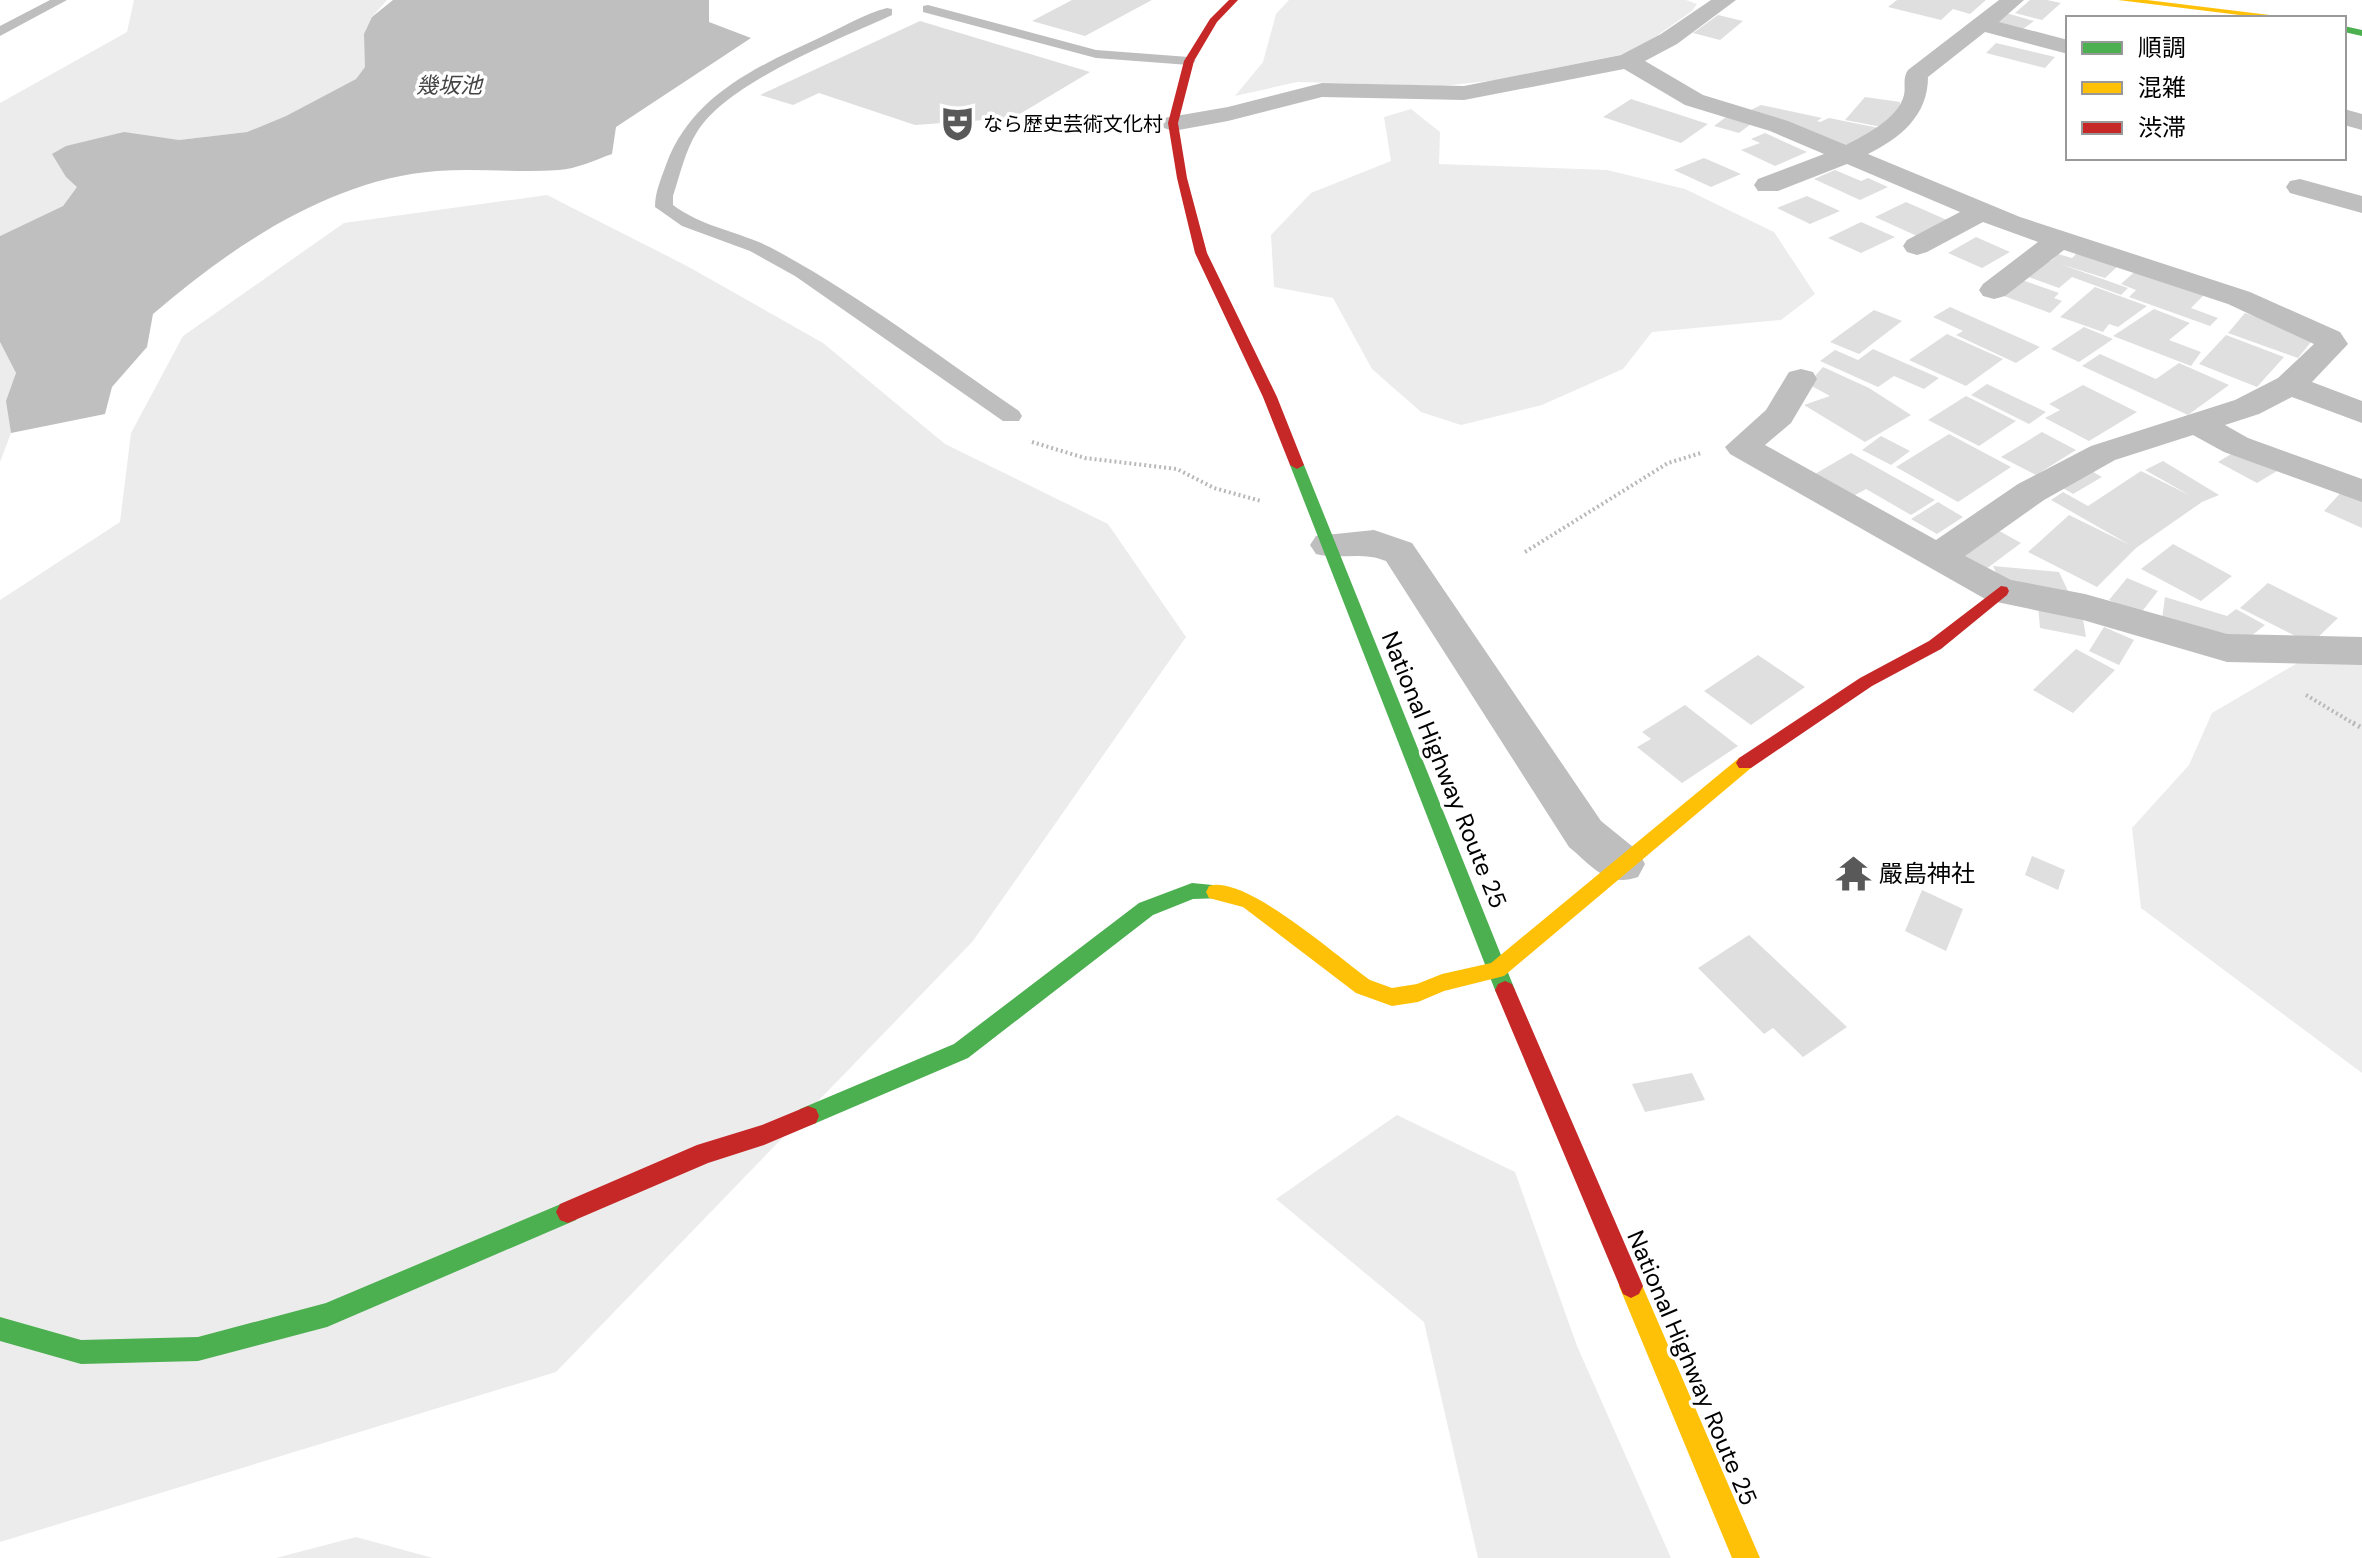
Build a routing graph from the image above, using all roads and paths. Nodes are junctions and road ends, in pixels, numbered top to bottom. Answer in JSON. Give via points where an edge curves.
{"nodes":[{"id":1,"x":60,"y":0,"type":"edge"},
{"id":2,"x":1234,"y":0,"type":"edge"},
{"id":3,"x":1725,"y":0,"type":"edge"},
{"id":4,"x":2013,"y":0,"type":"edge"},
{"id":5,"x":2122,"y":0,"type":"edge"},
{"id":6,"x":932,"y":5,"type":"edge"},
{"id":7,"x":896,"y":10,"type":"edge"},
{"id":8,"x":2270,"y":16,"type":"edge"},
{"id":9,"x":1980,"y":24,"type":"junction"},
{"id":10,"x":0,"y":32,"type":"edge"},
{"id":11,"x":2066,"y":46,"type":"edge"},
{"id":12,"x":1189,"y":61,"type":"junction"},
{"id":13,"x":1628,"y":61,"type":"junction"},
{"id":14,"x":1173,"y":123,"type":"junction"},
{"id":15,"x":1843,"y":153,"type":"junction"},
{"id":16,"x":1768,"y":185,"type":"dead end"},
{"id":17,"x":2300,"y":187,"type":"dead end"},
{"id":18,"x":2362,"y":205,"type":"edge"},
{"id":19,"x":1981,"y":212,"type":"junction"},
{"id":20,"x":2060,"y":239,"type":"junction"},
{"id":21,"x":1917,"y":246,"type":"dead end"},
{"id":22,"x":1994,"y":290,"type":"dead end"},
{"id":23,"x":1801,"y":379,"type":"dead end"},
{"id":24,"x":2290,"y":385,"type":"junction"},
{"id":25,"x":2362,"y":413,"type":"edge"},
{"id":26,"x":1011,"y":416,"type":"joint"},
{"id":27,"x":2196,"y":423,"type":"junction"},
{"id":28,"x":1742,"y":447,"type":"junction"},
{"id":29,"x":2362,"y":491,"type":"edge"},
{"id":30,"x":1313,"y":506,"type":"junction"},
{"id":31,"x":1329,"y":545,"type":"junction"},
{"id":32,"x":1525,"y":552,"type":"dead end"},
{"id":33,"x":1937,"y":557,"type":"junction"},
{"id":34,"x":2001,"y":591,"type":"junction"},
{"id":35,"x":2362,"y":651,"type":"edge"},
{"id":36,"x":1622,"y":864,"type":"junction"},
{"id":37,"x":1497,"y":970,"type":"junction"},
{"id":38,"x":0,"y":1329,"type":"edge"},
{"id":39,"x":1746,"y":1558,"type":"edge"}],
"edges":[{"from":1,"to":10,"type":"lane"},
{"from":2,"to":12,"type":"main road","name":"National Highway Route 25","via":[[1213,21]]},
{"from":3,"to":13,"type":"street"},
{"from":4,"to":9,"type":"street"},
{"from":5,"to":8,"type":"main road"},
{"from":6,"to":7,"type":"lane"},
{"from":6,"to":12,"type":"lane","via":[[1096,54]]},
{"from":7,"to":26,"type":"lane","via":[[793,56],[703,113],[690,130],[664,207],[693,226],[752,244],[816,281]]},
{"from":9,"to":11,"type":"street"},
{"from":9,"to":15,"type":"street","via":[[1916,75],[1916,99],[1895,127]]},
{"from":12,"to":14,"type":"main road","name":"National Highway Route 25"},
{"from":13,"to":14,"type":"street","via":[[1464,93],[1322,90]]},
{"from":13,"to":15,"type":"street","via":[[1694,100]]},
{"from":14,"to":30,"type":"main road","name":"National Highway Route 25","via":[[1201,253],[1270,397]]},
{"from":15,"to":16,"type":"street"},
{"from":15,"to":19,"type":"street"},
{"from":17,"to":18,"type":"street"},
{"from":19,"to":20,"type":"street"},
{"from":19,"to":21,"type":"street"},
{"from":20,"to":22,"type":"street"},
{"from":20,"to":24,"type":"street","via":[[2239,298],[2329,339],[2332,344]]},
{"from":23,"to":28,"type":"street","via":[[1779,416]]},
{"from":24,"to":25,"type":"street"},
{"from":24,"to":27,"type":"street","via":[[2247,407]]},
{"from":26,"to":30,"type":"path","via":[[996,423],[1051,450],[1177,469],[1226,491]]},
{"from":27,"to":29,"type":"street","via":[[2236,445]]},
{"from":27,"to":33,"type":"street","via":[[2103,453],[2031,492]]},
{"from":28,"to":32,"type":"path","via":[[1668,463]]},
{"from":28,"to":33,"type":"street"},
{"from":30,"to":31,"type":"main road","name":"National Highway Route 25"},
{"from":31,"to":36,"type":"street","via":[[1374,542],[1399,552],[1585,834]]},
{"from":31,"to":37,"type":"main road","name":"National Highway Route 25"},
{"from":33,"to":34,"type":"street"},
{"from":34,"to":35,"type":"street","via":[[2085,607],[2227,648]]},
{"from":34,"to":36,"type":"main road","via":[[1935,645],[1866,682],[1734,770]]},
{"from":36,"to":37,"type":"main road"},
{"from":37,"to":38,"type":"main road","via":[[1392,997],[1363,987],[1249,901],[1192,891],[1146,909],[961,1051],[764,1135],[705,1153],[327,1315],[198,1349],[81,1352]]},
{"from":37,"to":39,"type":"main road","name":"National Highway Route 25"}]}
